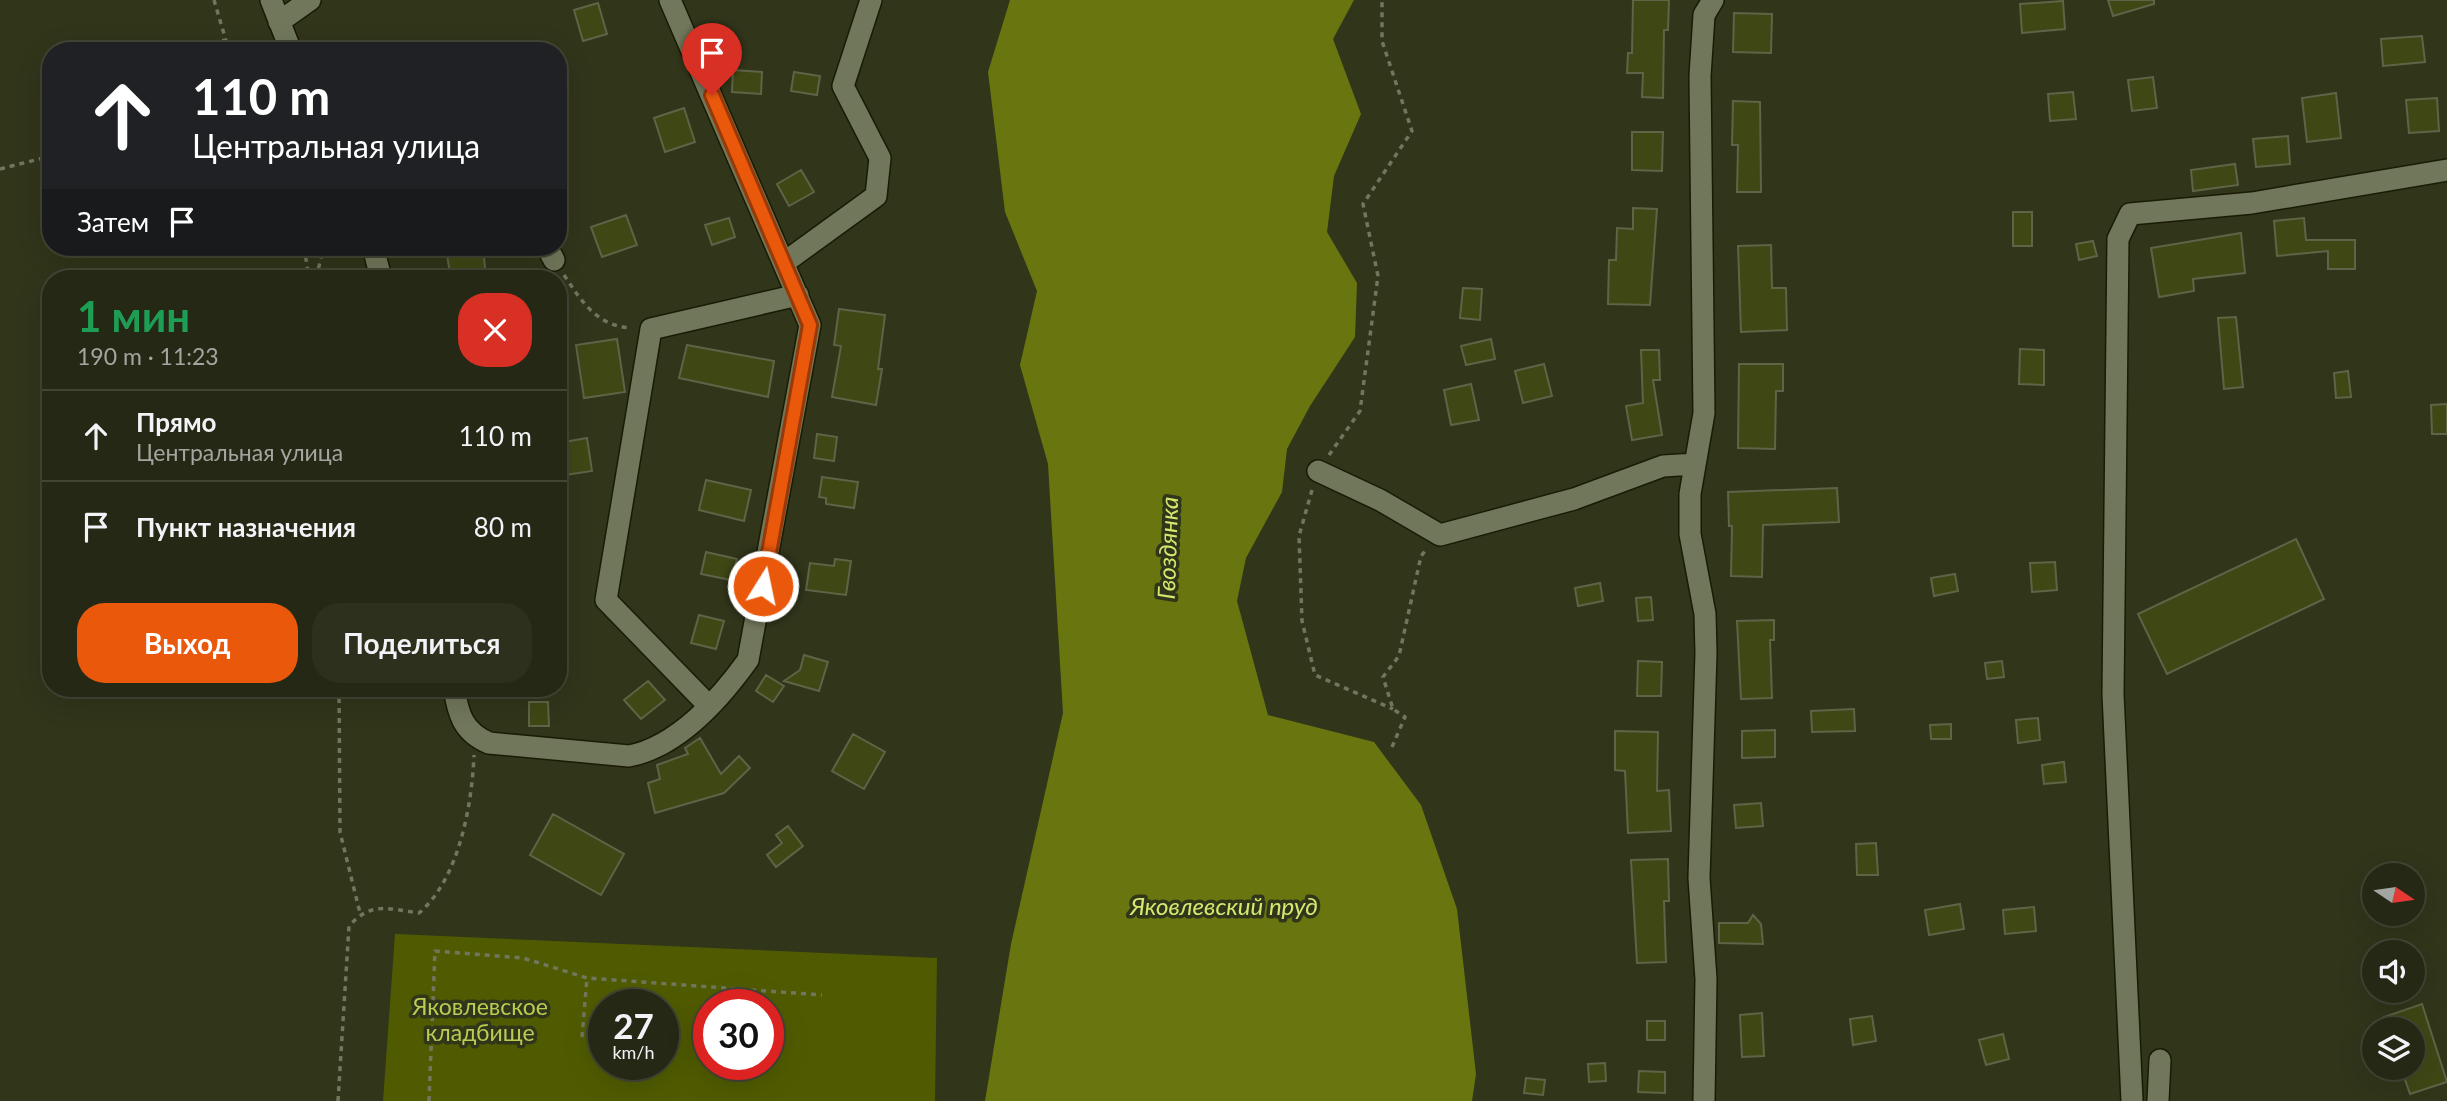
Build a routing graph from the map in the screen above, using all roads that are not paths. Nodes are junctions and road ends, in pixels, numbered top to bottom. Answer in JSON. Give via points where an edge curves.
{"nodes":[{"id":1,"x":271,"y":0,"type":"edge"},
{"id":2,"x":310,"y":0,"type":"edge"},
{"id":3,"x":670,"y":0,"type":"edge"},
{"id":4,"x":871,"y":0,"type":"edge"},
{"id":5,"x":1713,"y":0,"type":"edge"},
{"id":6,"x":279,"y":22,"type":"junction"},
{"id":7,"x":287,"y":42,"type":"edge"},
{"id":8,"x":2447,"y":170,"type":"edge"},
{"id":9,"x":785,"y":262,"type":"junction"},
{"id":10,"x":798,"y":295,"type":"junction"},
{"id":11,"x":1695,"y":464,"type":"junction"},
{"id":12,"x":1318,"y":471,"type":"road end"},
{"id":13,"x":456,"y":697,"type":"edge"},
{"id":14,"x":708,"y":705,"type":"junction"},
{"id":15,"x":2160,"y":1060,"type":"dead end"},
{"id":16,"x":1704,"y":1101,"type":"edge"},
{"id":17,"x":2132,"y":1101,"type":"edge"},
{"id":18,"x":2158,"y":1101,"type":"edge"}],
"edges":[{"from":1,"to":6,"type":"street"},
{"from":2,"to":6,"type":"street"},
{"from":3,"to":9,"type":"street"},
{"from":4,"to":9,"type":"street","via":[[843,86],[880,158],[876,197]]},
{"from":5,"to":11,"type":"street","via":[[1704,15],[1700,76],[1704,412]]},
{"from":6,"to":7,"type":"street"},
{"from":8,"to":17,"type":"street","via":[[2252,203],[2130,214],[2122,225],[2118,239],[2113,694]]},
{"from":9,"to":10,"type":"street"},
{"from":10,"to":14,"type":"street","via":[[810,325],[753,639],[748,660]]},
{"from":10,"to":14,"type":"street","via":[[651,329],[606,600]]},
{"from":11,"to":12,"type":"street","via":[[1663,466],[1574,499],[1440,535]]},
{"from":11,"to":16,"type":"street","via":[[1690,534],[1705,614],[1706,653],[1699,878],[1706,979]]},
{"from":13,"to":14,"type":"street","via":[[465,728],[489,743],[629,756],[650,752]]},
{"from":15,"to":18,"type":"street"}]}
